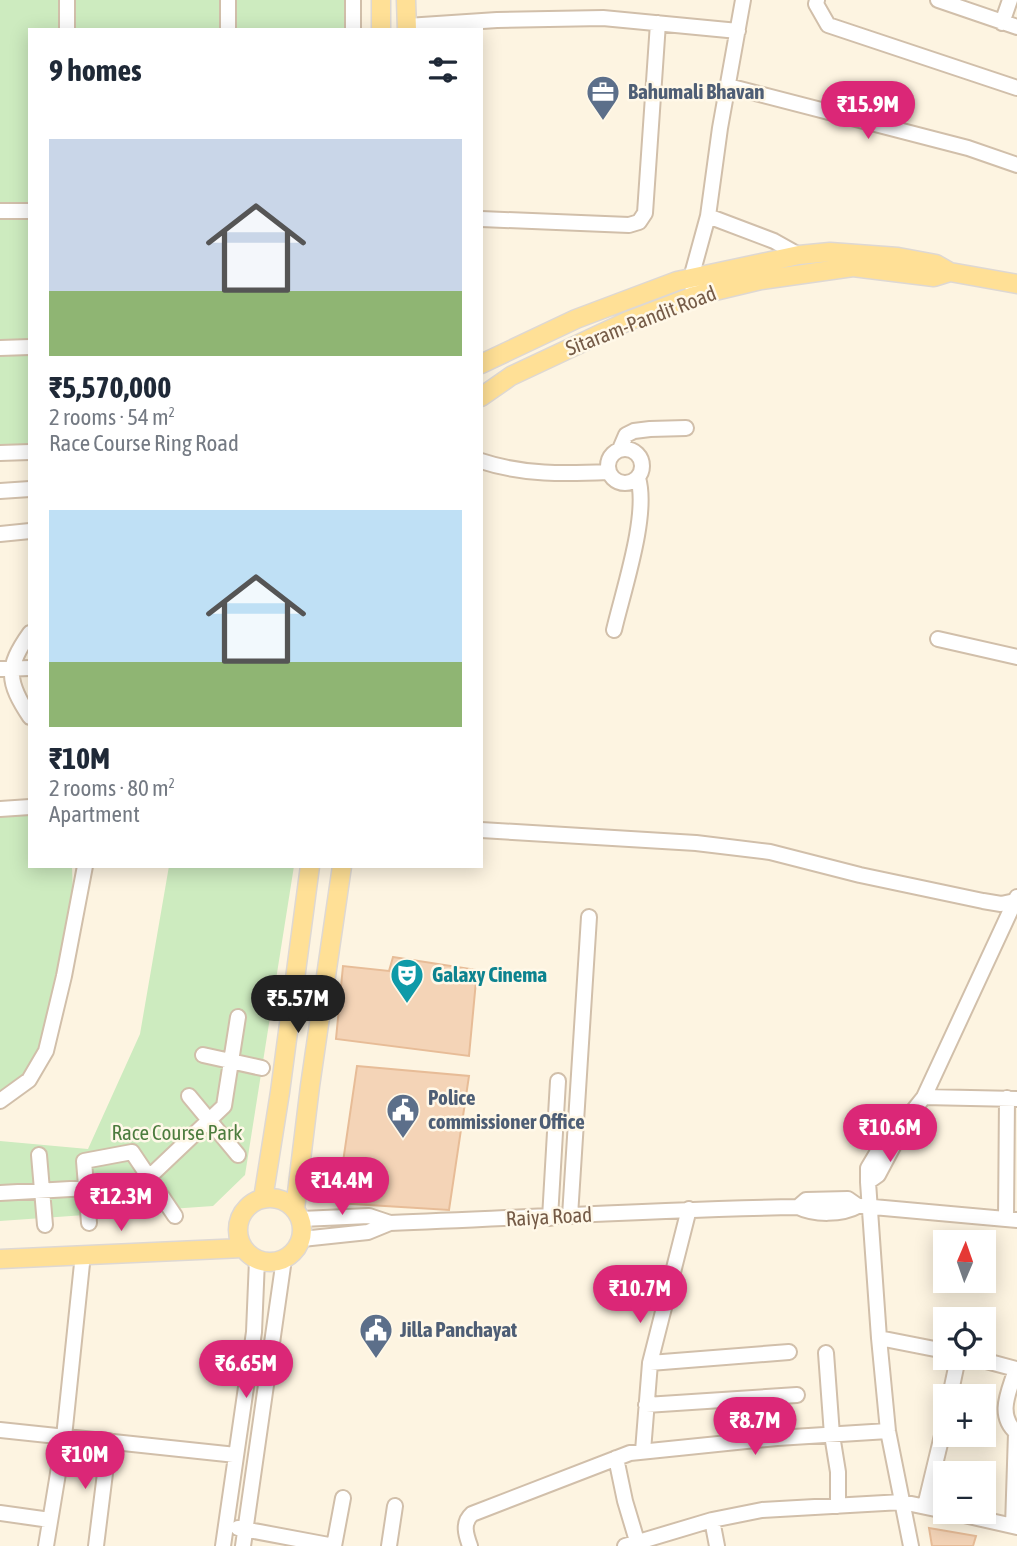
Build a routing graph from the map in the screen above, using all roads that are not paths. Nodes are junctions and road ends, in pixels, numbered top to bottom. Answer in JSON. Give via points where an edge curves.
{"nodes":[{"id":1,"x":67,"y":0,"type":"edge"},
{"id":2,"x":228,"y":0,"type":"edge"},
{"id":3,"x":353,"y":0,"type":"edge"},
{"id":4,"x":381,"y":0,"type":"edge"},
{"id":5,"x":407,"y":0,"type":"edge"},
{"id":6,"x":743,"y":0,"type":"edge"},
{"id":7,"x":817,"y":0,"type":"edge"},
{"id":8,"x":1010,"y":0,"type":"edge"},
{"id":9,"x":947,"y":1,"type":"edge"},
{"id":10,"x":659,"y":23,"type":"junction"},
{"id":11,"x":1002,"y":23,"type":"junction"},
{"id":12,"x":1017,"y":27,"type":"edge"},
{"id":13,"x":67,"y":28,"type":"edge"},
{"id":14,"x":228,"y":28,"type":"edge"},
{"id":15,"x":353,"y":28,"type":"edge"},
{"id":16,"x":381,"y":28,"type":"edge"},
{"id":17,"x":407,"y":28,"type":"edge"},
{"id":18,"x":738,"y":31,"type":"junction"},
{"id":19,"x":728,"y":86,"type":"junction"},
{"id":20,"x":1017,"y":88,"type":"edge"},
{"id":21,"x":1017,"y":165,"type":"edge"},
{"id":22,"x":0,"y":211,"type":"edge"},
{"id":23,"x":28,"y":211,"type":"edge"},
{"id":24,"x":708,"y":216,"type":"junction"},
{"id":25,"x":483,"y":219,"type":"edge"},
{"id":26,"x":799,"y":255,"type":"junction"},
{"id":27,"x":950,"y":272,"type":"junction"},
{"id":28,"x":1017,"y":284,"type":"edge"},
{"id":29,"x":693,"y":287,"type":"junction"},
{"id":30,"x":28,"y":346,"type":"edge"},
{"id":31,"x":0,"y":348,"type":"edge"},
{"id":32,"x":483,"y":349,"type":"edge"},
{"id":33,"x":501,"y":353,"type":"junction"},
{"id":34,"x":483,"y":363,"type":"edge"},
{"id":35,"x":483,"y":396,"type":"edge"},
{"id":36,"x":686,"y":428,"type":"dead end"},
{"id":37,"x":620,"y":449,"type":"junction"},
{"id":38,"x":28,"y":452,"type":"edge"},
{"id":39,"x":0,"y":453,"type":"edge"},
{"id":40,"x":483,"y":462,"type":"edge"},
{"id":41,"x":608,"y":472,"type":"junction"},
{"id":42,"x":638,"y":478,"type":"junction"},
{"id":43,"x":28,"y":489,"type":"edge"},
{"id":44,"x":0,"y":491,"type":"edge"},
{"id":45,"x":28,"y":531,"type":"edge"},
{"id":46,"x":0,"y":534,"type":"edge"},
{"id":47,"x":614,"y":630,"type":"dead end"},
{"id":48,"x":28,"y":636,"type":"edge"},
{"id":49,"x":938,"y":639,"type":"dead end"},
{"id":50,"x":1017,"y":657,"type":"edge"},
{"id":51,"x":28,"y":668,"type":"edge"},
{"id":52,"x":5,"y":669,"type":"edge"},
{"id":53,"x":28,"y":715,"type":"edge"},
{"id":54,"x":28,"y":807,"type":"edge"},
{"id":55,"x":0,"y":809,"type":"edge"},
{"id":56,"x":483,"y":830,"type":"edge"},
{"id":57,"x":85,"y":868,"type":"edge"},
{"id":58,"x":310,"y":868,"type":"edge"},
{"id":59,"x":342,"y":868,"type":"edge"},
{"id":60,"x":1016,"y":900,"type":"edge"},
{"id":61,"x":589,"y":917,"type":"dead end"},
{"id":62,"x":237,"y":1017,"type":"dead end"},
{"id":63,"x":203,"y":1055,"type":"dead end"},
{"id":64,"x":231,"y":1060,"type":"junction"},
{"id":65,"x":262,"y":1068,"type":"dead end"},
{"id":66,"x":558,"y":1081,"type":"dead end"},
{"id":67,"x":189,"y":1096,"type":"dead end"},
{"id":68,"x":923,"y":1097,"type":"junction"},
{"id":69,"x":1012,"y":1099,"type":"edge"},
{"id":70,"x":0,"y":1101,"type":"edge"},
{"id":71,"x":209,"y":1121,"type":"junction"},
{"id":72,"x":39,"y":1155,"type":"dead end"},
{"id":73,"x":238,"y":1155,"type":"dead end"},
{"id":74,"x":150,"y":1177,"type":"junction"},
{"id":75,"x":88,"y":1188,"type":"junction"},
{"id":76,"x":42,"y":1191,"type":"junction"},
{"id":77,"x":0,"y":1193,"type":"edge"},
{"id":78,"x":263,"y":1199,"type":"junction"},
{"id":79,"x":864,"y":1207,"type":"junction"},
{"id":80,"x":689,"y":1209,"type":"junction"},
{"id":81,"x":298,"y":1214,"type":"junction"},
{"id":82,"x":175,"y":1216,"type":"dead end"},
{"id":83,"x":570,"y":1216,"type":"junction"},
{"id":84,"x":550,"y":1217,"type":"junction"},
{"id":85,"x":1012,"y":1219,"type":"edge"},
{"id":86,"x":89,"y":1223,"type":"dead end"},
{"id":87,"x":390,"y":1223,"type":"junction"},
{"id":88,"x":45,"y":1225,"type":"dead end"},
{"id":89,"x":302,"y":1239,"type":"junction"},
{"id":90,"x":83,"y":1254,"type":"junction"},
{"id":91,"x":250,"y":1254,"type":"junction"},
{"id":92,"x":0,"y":1259,"type":"edge"},
{"id":93,"x":284,"y":1259,"type":"junction"},
{"id":94,"x":879,"y":1338,"type":"junction"},
{"id":95,"x":933,"y":1349,"type":"edge"},
{"id":96,"x":789,"y":1352,"type":"dead end"},
{"id":97,"x":826,"y":1353,"type":"dead end"},
{"id":98,"x":650,"y":1363,"type":"junction"},
{"id":99,"x":996,"y":1364,"type":"edge"},
{"id":100,"x":1016,"y":1369,"type":"edge"},
{"id":101,"x":797,"y":1395,"type":"dead end"},
{"id":102,"x":646,"y":1405,"type":"junction"},
{"id":103,"x":0,"y":1430,"type":"edge"},
{"id":104,"x":888,"y":1431,"type":"junction"},
{"id":105,"x":1016,"y":1433,"type":"edge"},
{"id":106,"x":832,"y":1435,"type":"junction"},
{"id":107,"x":64,"y":1437,"type":"junction"},
{"id":108,"x":109,"y":1441,"type":"junction"},
{"id":109,"x":939,"y":1447,"type":"edge"},
{"id":110,"x":643,"y":1451,"type":"junction"},
{"id":111,"x":236,"y":1455,"type":"junction"},
{"id":112,"x":616,"y":1458,"type":"junction"},
{"id":113,"x":343,"y":1498,"type":"dead end"},
{"id":114,"x":902,"y":1502,"type":"junction"},
{"id":115,"x":395,"y":1506,"type":"dead end"},
{"id":116,"x":838,"y":1506,"type":"junction"},
{"id":117,"x":925,"y":1506,"type":"junction"},
{"id":118,"x":933,"y":1508,"type":"edge"},
{"id":119,"x":0,"y":1513,"type":"edge"},
{"id":120,"x":50,"y":1520,"type":"junction"},
{"id":121,"x":712,"y":1520,"type":"junction"},
{"id":122,"x":996,"y":1523,"type":"edge"},
{"id":123,"x":226,"y":1526,"type":"junction"},
{"id":124,"x":1015,"y":1527,"type":"edge"},
{"id":125,"x":245,"y":1529,"type":"junction"},
{"id":126,"x":631,"y":1544,"type":"edge"},
{"id":127,"x":46,"y":1546,"type":"edge"},
{"id":128,"x":96,"y":1546,"type":"edge"},
{"id":129,"x":223,"y":1546,"type":"edge"},
{"id":130,"x":243,"y":1546,"type":"edge"},
{"id":131,"x":334,"y":1546,"type":"edge"},
{"id":132,"x":389,"y":1546,"type":"edge"},
{"id":133,"x":470,"y":1546,"type":"edge"},
{"id":134,"x":717,"y":1546,"type":"edge"},
{"id":135,"x":911,"y":1546,"type":"edge"}],
"edges":[{"from":1,"to":13,"type":"street"},
{"from":2,"to":14,"type":"street"},
{"from":3,"to":15,"type":"street"},
{"from":4,"to":16,"type":"main road"},
{"from":5,"to":17,"type":"main road"},
{"from":6,"to":18,"type":"street"},
{"from":7,"to":20,"type":"street","via":[[828,25]]},
{"from":8,"to":11,"type":"street"},
{"from":9,"to":11,"type":"street"},
{"from":10,"to":17,"type":"street","via":[[551,18]]},
{"from":10,"to":18,"type":"street"},
{"from":10,"to":25,"type":"street","via":[[645,213],[639,222]]},
{"from":11,"to":12,"type":"street"},
{"from":18,"to":19,"type":"street"},
{"from":19,"to":21,"type":"street"},
{"from":19,"to":24,"type":"street"},
{"from":22,"to":23,"type":"street"},
{"from":24,"to":26,"type":"street"},
{"from":24,"to":29,"type":"street"},
{"from":26,"to":27,"type":"main road","via":[[830,252],[898,257],[936,264]]},
{"from":26,"to":29,"type":"main road"},
{"from":27,"to":28,"type":"main road","name":"Sitaram-Pandit Road"},
{"from":27,"to":29,"type":"main road","name":"Sitaram-Pandit Road","via":[[934,277],[853,267]]},
{"from":29,"to":33,"type":"main road","via":[[576,319]]},
{"from":29,"to":35,"type":"main road","name":"Sitaram-Pandit Road","via":[[511,376]]},
{"from":30,"to":31,"type":"street"},
{"from":32,"to":33,"type":"main road"},
{"from":33,"to":34,"type":"main road"},
{"from":36,"to":37,"type":"street","via":[[634,430]]},
{"from":37,"to":41,"type":"street","via":[[608,461]]},
{"from":37,"to":42,"type":"street","via":[[632,450],[640,457],[643,468]]},
{"from":38,"to":39,"type":"street"},
{"from":40,"to":41,"type":"street","via":[[531,472]]},
{"from":41,"to":42,"type":"street","via":[[622,483]]},
{"from":42,"to":47,"type":"street","via":[[640,521]]},
{"from":43,"to":44,"type":"street"},
{"from":45,"to":46,"type":"street"},
{"from":48,"to":52,"type":"street"},
{"from":49,"to":50,"type":"street"},
{"from":51,"to":52,"type":"street"},
{"from":52,"to":53,"type":"street"},
{"from":54,"to":55,"type":"street"},
{"from":56,"to":60,"type":"street","via":[[770,852],[984,901],[1001,904]]},
{"from":57,"to":70,"type":"street","via":[[47,1051],[29,1080]]},
{"from":58,"to":78,"type":"main road"},
{"from":59,"to":81,"type":"main road"},
{"from":60,"to":68,"type":"street"},
{"from":61,"to":83,"type":"street"},
{"from":62,"to":64,"type":"street"},
{"from":63,"to":64,"type":"street"},
{"from":64,"to":65,"type":"street"},
{"from":64,"to":71,"type":"street","via":[[224,1106]]},
{"from":66,"to":84,"type":"street"},
{"from":67,"to":71,"type":"street"},
{"from":68,"to":69,"type":"street"},
{"from":68,"to":79,"type":"street","via":[[896,1132],[878,1175],[868,1182]]},
{"from":69,"to":85,"type":"street"},
{"from":71,"to":73,"type":"street"},
{"from":71,"to":74,"type":"street"},
{"from":72,"to":76,"type":"street"},
{"from":74,"to":75,"type":"street"},
{"from":74,"to":75,"type":"street","via":[[132,1152],[106,1156],[84,1161]]},
{"from":74,"to":82,"type":"street"},
{"from":75,"to":76,"type":"street"},
{"from":75,"to":86,"type":"street"},
{"from":76,"to":77,"type":"street"},
{"from":76,"to":88,"type":"street"},
{"from":78,"to":81,"type":"main road","via":[[280,1199]]},
{"from":78,"to":91,"type":"main road","via":[[241,1216],[238,1232]]},
{"from":79,"to":80,"type":"street","name":"Raiya Road","via":[[848,1199],[806,1200],[798,1206]]},
{"from":79,"to":85,"type":"street","name":"Raiya Road"},
{"from":79,"to":94,"type":"street"},
{"from":80,"to":83,"type":"street","name":"Raiya Road"},
{"from":80,"to":98,"type":"street"},
{"from":81,"to":87,"type":"street","name":"Raiya Road","via":[[369,1216]]},
{"from":81,"to":89,"type":"main road"},
{"from":83,"to":84,"type":"street","name":"Raiya Road"},
{"from":84,"to":87,"type":"street","name":"Raiya Road"},
{"from":87,"to":89,"type":"street","via":[[368,1232]]},
{"from":89,"to":93,"type":"main road"},
{"from":90,"to":91,"type":"main road"},
{"from":90,"to":92,"type":"main road"},
{"from":90,"to":107,"type":"street"},
{"from":91,"to":93,"type":"main road","via":[[266,1262]]},
{"from":91,"to":111,"type":"street","via":[[254,1332]]},
{"from":93,"to":125,"type":"street"},
{"from":94,"to":95,"type":"street"},
{"from":94,"to":104,"type":"street"},
{"from":96,"to":98,"type":"street"},
{"from":97,"to":106,"type":"street"},
{"from":98,"to":102,"type":"street"},
{"from":99,"to":100,"type":"street"},
{"from":100,"to":105,"type":"street","via":[[1004,1412]]},
{"from":101,"to":102,"type":"street"},
{"from":102,"to":110,"type":"street"},
{"from":103,"to":107,"type":"street"},
{"from":104,"to":106,"type":"street"},
{"from":104,"to":114,"type":"street"},
{"from":105,"to":124,"type":"street"},
{"from":106,"to":110,"type":"street"},
{"from":106,"to":116,"type":"street"},
{"from":107,"to":108,"type":"street"},
{"from":107,"to":120,"type":"street"},
{"from":108,"to":111,"type":"street"},
{"from":108,"to":128,"type":"street"},
{"from":109,"to":117,"type":"street"},
{"from":110,"to":112,"type":"street"},
{"from":111,"to":123,"type":"street"},
{"from":112,"to":126,"type":"street"},
{"from":112,"to":133,"type":"street","via":[[472,1514],[466,1527]]},
{"from":113,"to":131,"type":"street"},
{"from":114,"to":116,"type":"street"},
{"from":114,"to":117,"type":"street"},
{"from":114,"to":135,"type":"street"},
{"from":115,"to":132,"type":"street"},
{"from":116,"to":121,"type":"street","via":[[762,1510]]},
{"from":117,"to":118,"type":"street"},
{"from":119,"to":120,"type":"street"},
{"from":120,"to":127,"type":"street"},
{"from":121,"to":126,"type":"street"},
{"from":121,"to":134,"type":"street"},
{"from":122,"to":124,"type":"street"},
{"from":123,"to":125,"type":"street"},
{"from":123,"to":129,"type":"street"},
{"from":125,"to":130,"type":"street"},
{"from":125,"to":131,"type":"street"}]}
